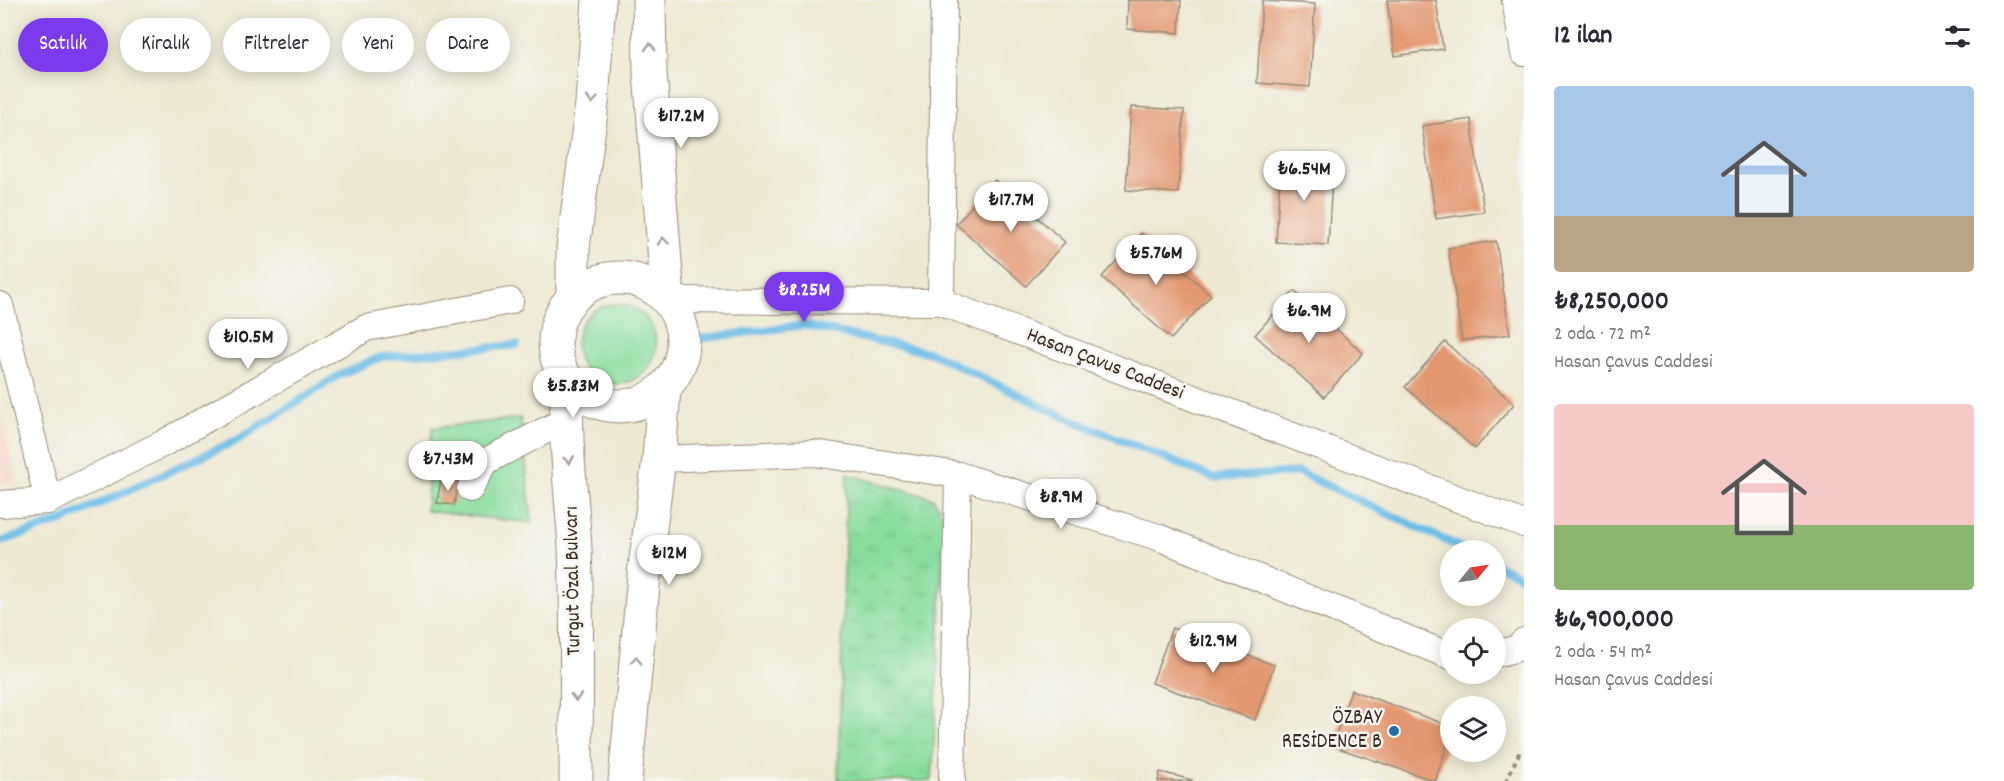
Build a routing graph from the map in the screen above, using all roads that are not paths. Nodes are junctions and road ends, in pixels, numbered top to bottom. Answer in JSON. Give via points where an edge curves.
{"nodes":[{"id":1,"x":599,"y":0,"type":"edge"},
{"id":2,"x":649,"y":0,"type":"edge"},
{"id":3,"x":944,"y":0,"type":"edge"},
{"id":4,"x":1515,"y":0,"type":"edge"},
{"id":5,"x":1523,"y":45,"type":"edge"},
{"id":6,"x":573,"y":295,"type":"junction"},
{"id":7,"x":668,"y":300,"type":"junction"},
{"id":8,"x":510,"y":301,"type":"dead end"},
{"id":9,"x":941,"y":302,"type":"junction"},
{"id":10,"x":0,"y":305,"type":"edge"},
{"id":11,"x":568,"y":381,"type":"junction"},
{"id":12,"x":664,"y":388,"type":"junction"},
{"id":13,"x":564,"y":421,"type":"junction"},
{"id":14,"x":659,"y":459,"type":"junction"},
{"id":15,"x":958,"y":475,"type":"junction"},
{"id":16,"x":470,"y":489,"type":"dead end"},
{"id":17,"x":48,"y":501,"type":"junction"},
{"id":18,"x":0,"y":504,"type":"edge"},
{"id":19,"x":1524,"y":524,"type":"edge"},
{"id":20,"x":1440,"y":652,"type":"edge"},
{"id":21,"x":576,"y":781,"type":"edge"},
{"id":22,"x":626,"y":781,"type":"edge"},
{"id":23,"x":952,"y":781,"type":"edge"}],
"edges":[{"from":1,"to":6,"type":"main road","name":"Turgut Özal Bulvarı","one_way":true,"via":[[592,104],[573,248]]},
{"from":7,"to":2,"type":"main road","one_way":true,"via":[[650,72]]},
{"from":3,"to":9,"type":"street"},
{"from":4,"to":5,"type":"street"},
{"from":6,"to":7,"type":"main road","via":[[591,283],[611,277],[632,278],[652,286]]},
{"from":6,"to":11,"type":"main road","name":"Turgut Özal Bulvarı","via":[[556,327],[555,346]]},
{"from":7,"to":9,"type":"street","name":"Hasan Çavus Caddesi"},
{"from":7,"to":12,"type":"main road","via":[[683,335],[676,372]]},
{"from":8,"to":17,"type":"street","via":[[366,328],[164,443]]},
{"from":9,"to":19,"type":"street","name":"Hasan Çavus Caddesi"},
{"from":10,"to":17,"type":"street"},
{"from":11,"to":12,"type":"main road","name":"Turgut Özal Bulvarı","via":[[584,396],[603,405],[625,406],[646,400]]},
{"from":11,"to":13,"type":"main road","name":"Turgut Özal Bulvarı"},
{"from":12,"to":14,"type":"main road"},
{"from":13,"to":16,"type":"street","via":[[486,461]]},
{"from":13,"to":21,"type":"main road","name":"Turgut Özal Bulvarı","one_way":true,"via":[[572,480],[575,565]]},
{"from":14,"to":15,"type":"street","via":[[814,453]]},
{"from":22,"to":14,"type":"main road","one_way":true,"via":[[644,574]]},
{"from":15,"to":20,"type":"street","via":[[1158,537]]},
{"from":15,"to":23,"type":"street"},
{"from":17,"to":18,"type":"street"}]}
